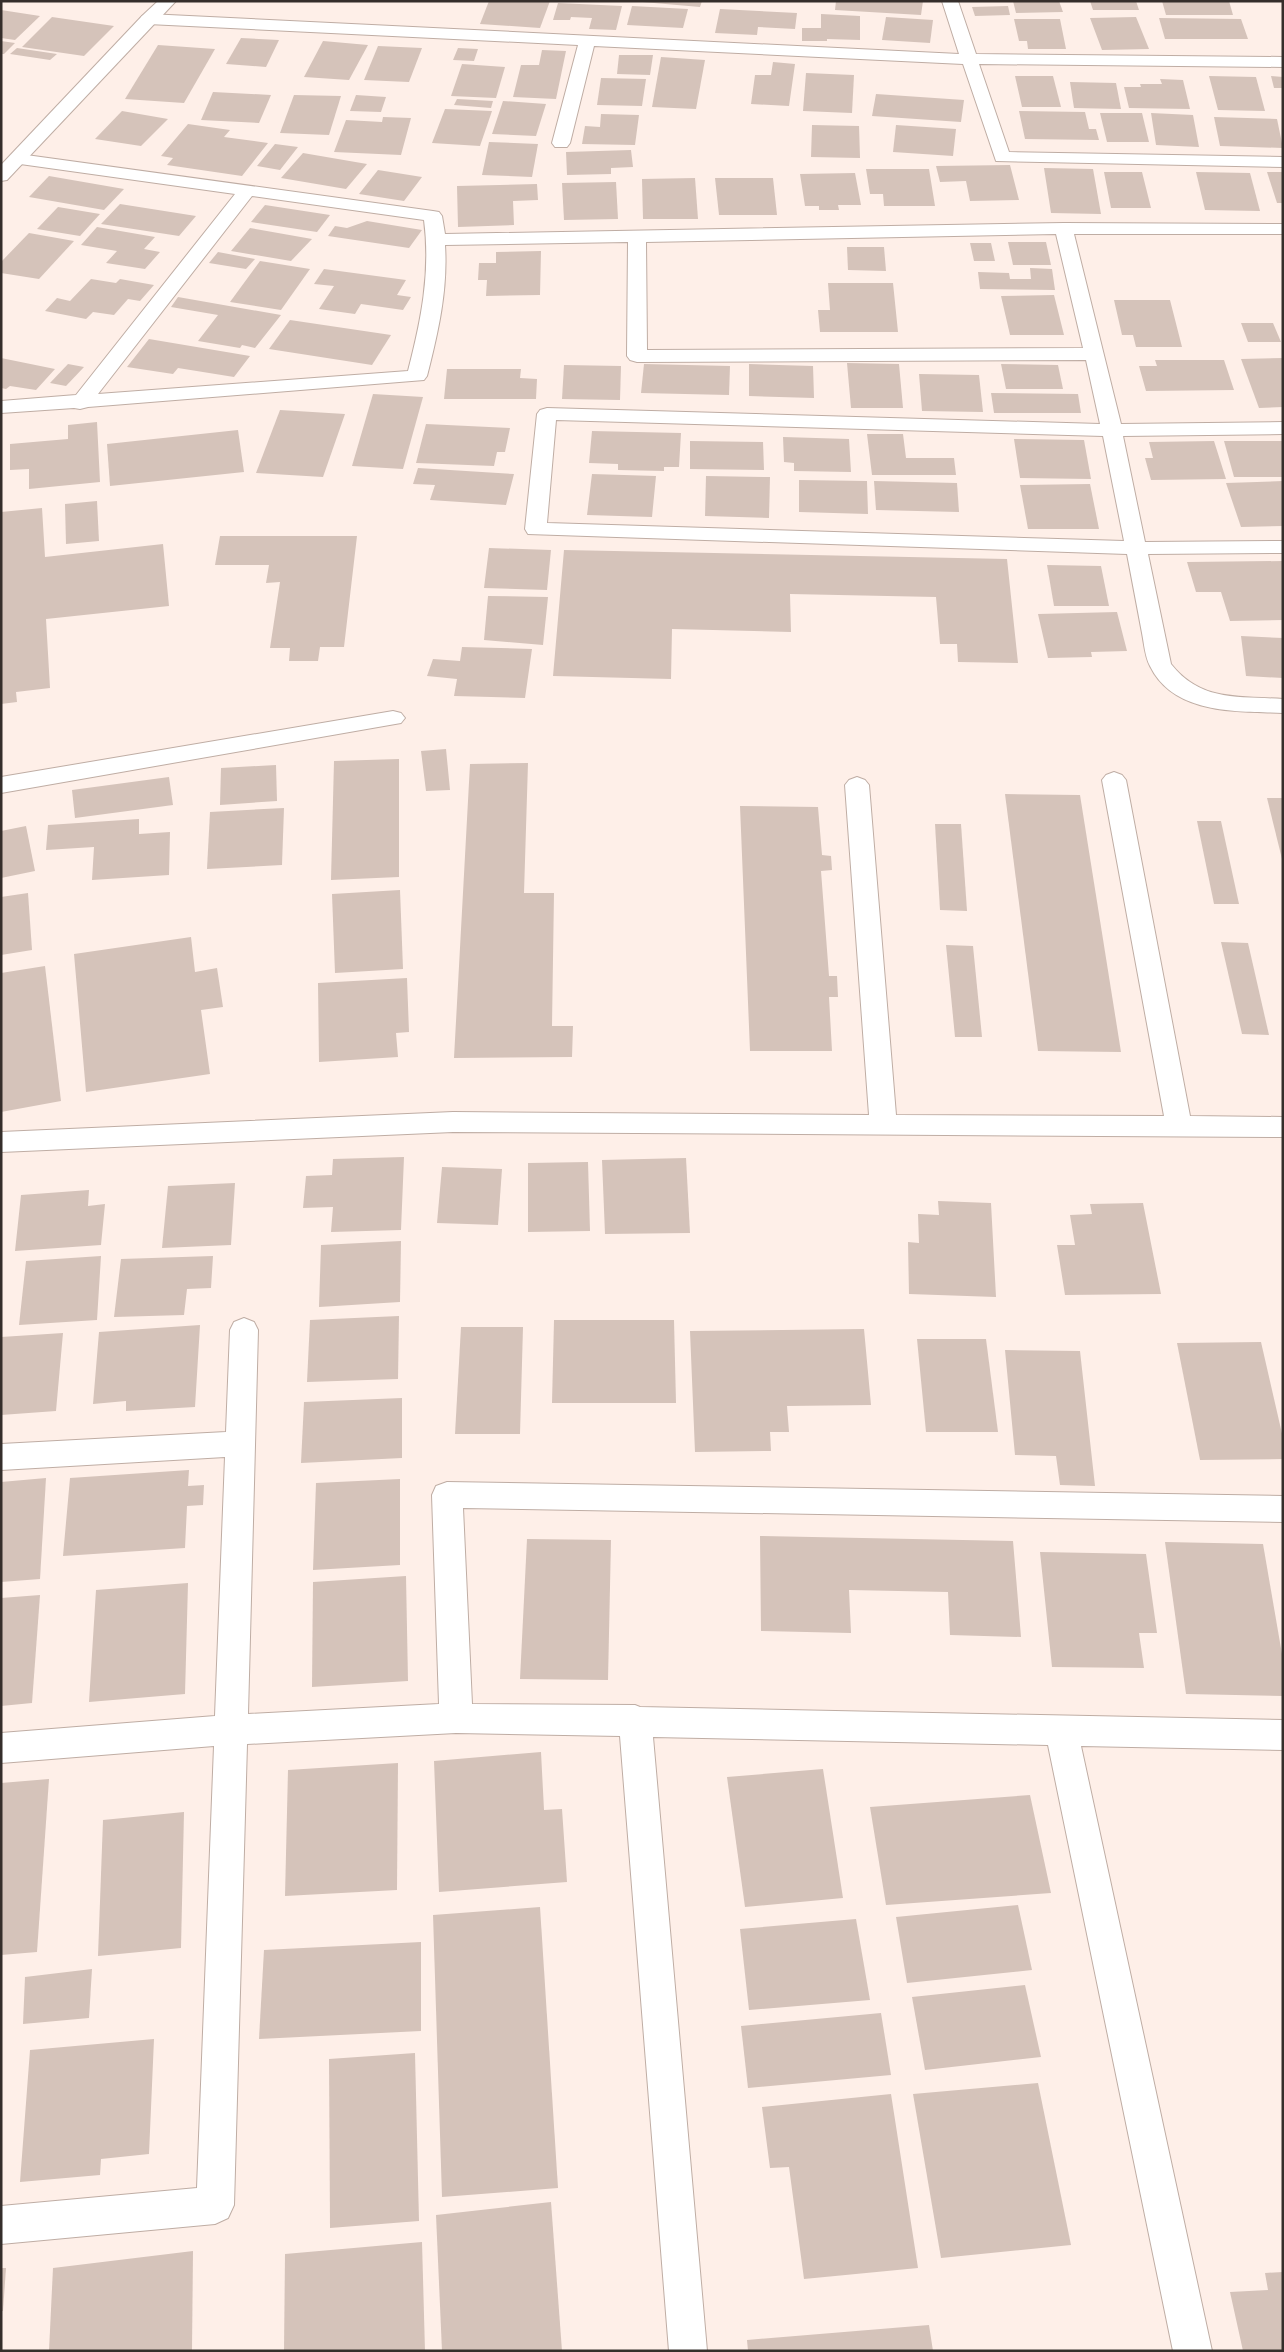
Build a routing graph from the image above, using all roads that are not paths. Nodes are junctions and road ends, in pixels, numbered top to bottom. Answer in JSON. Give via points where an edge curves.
{"nodes":[{"id":1,"x":168,"y":1,"type":"edge"},
{"id":2,"x":950,"y":1,"type":"edge"},
{"id":3,"x":148,"y":20,"type":"junction"},
{"id":4,"x":587,"y":41,"type":"junction"},
{"id":5,"x":968,"y":59,"type":"junction"},
{"id":6,"x":1283,"y":62,"type":"edge"},
{"id":7,"x":561,"y":143,"type":"dead end"},
{"id":8,"x":18,"y":159,"type":"junction"},
{"id":9,"x":1283,"y":162,"type":"edge"},
{"id":10,"x":1,"y":176,"type":"edge"},
{"id":11,"x":247,"y":191,"type":"junction"},
{"id":12,"x":1064,"y":228,"type":"junction"},
{"id":13,"x":1283,"y":229,"type":"edge"},
{"id":14,"x":637,"y":236,"type":"junction"},
{"id":15,"x":438,"y":240,"type":"junction"},
{"id":16,"x":1094,"y":354,"type":"junction"},
{"id":17,"x":80,"y":403,"type":"junction"},
{"id":18,"x":1,"y":407,"type":"edge"},
{"id":19,"x":1283,"y":428,"type":"edge"},
{"id":20,"x":1112,"y":430,"type":"junction"},
{"id":21,"x":1283,"y":547,"type":"edge"},
{"id":22,"x":1137,"y":548,"type":"junction"},
{"id":23,"x":1283,"y":706,"type":"edge"},
{"id":24,"x":393,"y":718,"type":"dead end"},
{"id":25,"x":1114,"y":780,"type":"dead end"},
{"id":26,"x":1,"y":784,"type":"edge"},
{"id":27,"x":856,"y":785,"type":"dead end"},
{"id":28,"x":883,"y":1124,"type":"junction"},
{"id":29,"x":1179,"y":1127,"type":"junction"},
{"id":30,"x":1283,"y":1127,"type":"edge"},
{"id":31,"x":1,"y":1142,"type":"edge"},
{"id":32,"x":244,"y":1330,"type":"dead end"},
{"id":33,"x":239,"y":1444,"type":"junction"},
{"id":34,"x":1,"y":1458,"type":"edge"},
{"id":35,"x":1283,"y":1509,"type":"edge"},
{"id":36,"x":456,"y":1718,"type":"junction"},
{"id":37,"x":636,"y":1720,"type":"junction"},
{"id":38,"x":230,"y":1730,"type":"junction"},
{"id":39,"x":1061,"y":1730,"type":"junction"},
{"id":40,"x":1283,"y":1734,"type":"edge"},
{"id":41,"x":1,"y":1748,"type":"edge"},
{"id":42,"x":1,"y":2224,"type":"edge"},
{"id":43,"x":688,"y":2351,"type":"edge"},
{"id":44,"x":1193,"y":2351,"type":"edge"}],
"edges":[{"from":1,"to":3,"type":"street"},
{"from":2,"to":5,"type":"street"},
{"from":3,"to":4,"type":"street"},
{"from":3,"to":8,"type":"street"},
{"from":4,"to":5,"type":"street"},
{"from":4,"to":7,"type":"street"},
{"from":5,"to":6,"type":"street"},
{"from":5,"to":9,"type":"street","via":[[1002,157]]},
{"from":8,"to":10,"type":"street"},
{"from":8,"to":11,"type":"street"},
{"from":11,"to":15,"type":"street","via":[[433,216]]},
{"from":11,"to":17,"type":"street"},
{"from":12,"to":13,"type":"street"},
{"from":12,"to":14,"type":"street"},
{"from":12,"to":16,"type":"street"},
{"from":14,"to":15,"type":"street"},
{"from":14,"to":16,"type":"street","via":[[637,356]]},
{"from":15,"to":17,"type":"street","via":[[433,311],[416,376]]},
{"from":16,"to":20,"type":"street"},
{"from":17,"to":18,"type":"street"},
{"from":19,"to":20,"type":"street"},
{"from":20,"to":22,"type":"street"},
{"from":20,"to":22,"type":"street","via":[[547,414],[536,529]]},
{"from":21,"to":22,"type":"street"},
{"from":22,"to":23,"type":"street","via":[[1160,665],[1170,680],[1204,700]]},
{"from":24,"to":26,"type":"street"},
{"from":25,"to":29,"type":"street"},
{"from":27,"to":28,"type":"street"},
{"from":28,"to":29,"type":"street"},
{"from":28,"to":31,"type":"street","via":[[453,1122]]},
{"from":29,"to":30,"type":"street"},
{"from":32,"to":33,"type":"street"},
{"from":33,"to":34,"type":"street"},
{"from":33,"to":38,"type":"street"},
{"from":35,"to":36,"type":"street","via":[[447,1494]]},
{"from":36,"to":37,"type":"street"},
{"from":36,"to":38,"type":"street"},
{"from":37,"to":39,"type":"street"},
{"from":37,"to":43,"type":"street"},
{"from":38,"to":41,"type":"street"},
{"from":38,"to":42,"type":"street","via":[[215,2205]]},
{"from":39,"to":40,"type":"street"},
{"from":39,"to":44,"type":"street"}]}
